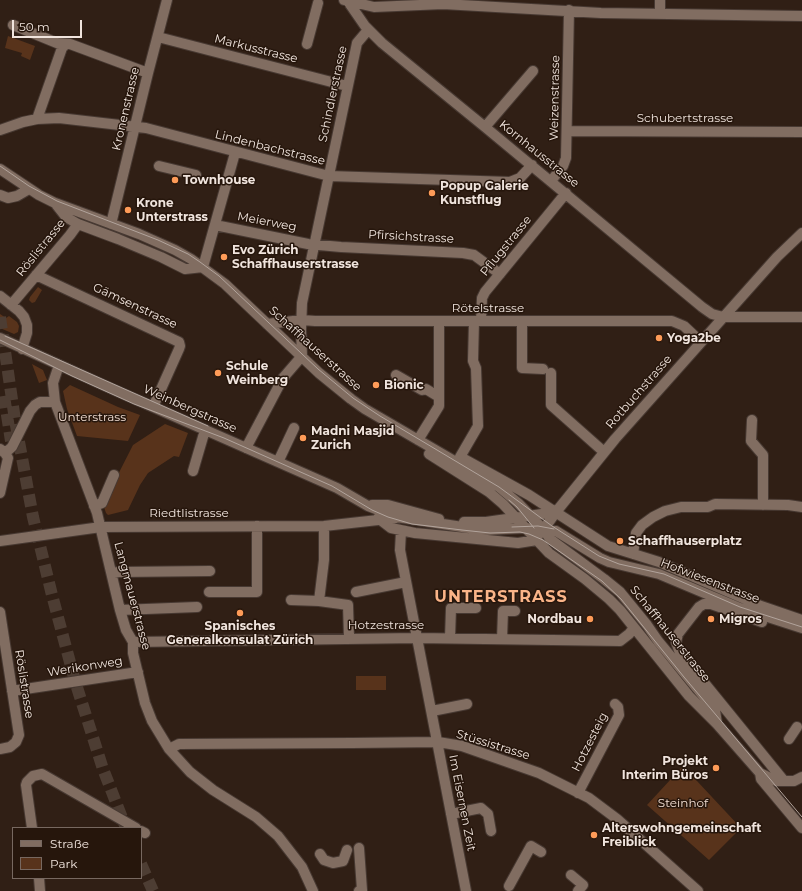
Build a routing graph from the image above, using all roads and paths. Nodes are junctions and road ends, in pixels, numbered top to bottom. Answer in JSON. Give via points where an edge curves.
{"nodes":[{"id":1,"x":167,"y":0,"type":"edge"},
{"id":2,"x":346,"y":0,"type":"edge"},
{"id":3,"x":660,"y":0,"type":"edge"},
{"id":4,"x":443,"y":2,"type":"edge"},
{"id":5,"x":318,"y":3,"type":"dead end"},
{"id":6,"x":482,"y":4,"type":"edge"},
{"id":7,"x":569,"y":10,"type":"junction"},
{"id":8,"x":660,"y":14,"type":"junction"},
{"id":9,"x":802,"y":16,"type":"edge"},
{"id":10,"x":13,"y":24,"type":"dead end"},
{"id":11,"x":368,"y":30,"type":"junction"},
{"id":12,"x":158,"y":36,"type":"junction"},
{"id":13,"x":307,"y":44,"type":"dead end"},
{"id":14,"x":65,"y":45,"type":"junction"},
{"id":15,"x":533,"y":71,"type":"dead end"},
{"id":16,"x":148,"y":73,"type":"junction"},
{"id":17,"x":347,"y":86,"type":"junction"},
{"id":18,"x":37,"y":119,"type":"junction"},
{"id":19,"x":135,"y":127,"type":"junction"},
{"id":20,"x":485,"y":127,"type":"junction"},
{"id":21,"x":0,"y":130,"type":"edge"},
{"id":22,"x":568,"y":131,"type":"junction"},
{"id":23,"x":802,"y":132,"type":"edge"},
{"id":24,"x":235,"y":153,"type":"junction"},
{"id":25,"x":532,"y":165,"type":"junction"},
{"id":26,"x":159,"y":166,"type":"dead end"},
{"id":27,"x":0,"y":169,"type":"edge"},
{"id":28,"x":196,"y":175,"type":"dead end"},
{"id":29,"x":329,"y":176,"type":"junction"},
{"id":30,"x":551,"y":181,"type":"junction"},
{"id":31,"x":29,"y":189,"type":"junction"},
{"id":32,"x":566,"y":193,"type":"junction"},
{"id":33,"x":0,"y":196,"type":"edge"},
{"id":34,"x":55,"y":203,"type":"junction"},
{"id":35,"x":78,"y":224,"type":"junction"},
{"id":36,"x":112,"y":224,"type":"junction"},
{"id":37,"x":215,"y":225,"type":"junction"},
{"id":38,"x":802,"y":233,"type":"edge"},
{"id":39,"x":314,"y":244,"type":"junction"},
{"id":40,"x":203,"y":267,"type":"junction"},
{"id":41,"x":500,"y":274,"type":"junction"},
{"id":42,"x":36,"y":275,"type":"junction"},
{"id":43,"x":0,"y":297,"type":"edge"},
{"id":44,"x":11,"y":305,"type":"junction"},
{"id":45,"x":723,"y":317,"type":"junction"},
{"id":46,"x":802,"y":317,"type":"edge"},
{"id":47,"x":302,"y":320,"type":"junction"},
{"id":48,"x":439,"y":321,"type":"junction"},
{"id":49,"x":478,"y":321,"type":"junction"},
{"id":50,"x":522,"y":321,"type":"junction"},
{"id":51,"x":267,"y":324,"type":"junction"},
{"id":52,"x":0,"y":338,"type":"edge"},
{"id":53,"x":701,"y":342,"type":"junction"},
{"id":54,"x":22,"y":349,"type":"junction"},
{"id":55,"x":302,"y":356,"type":"junction"},
{"id":56,"x":59,"y":365,"type":"junction"},
{"id":57,"x":396,"y":375,"type":"dead end"},
{"id":58,"x":440,"y":397,"type":"junction"},
{"id":59,"x":55,"y":402,"type":"junction"},
{"id":60,"x":153,"y":407,"type":"junction"},
{"id":61,"x":752,"y":420,"type":"dead end"},
{"id":62,"x":294,"y":428,"type":"dead end"},
{"id":63,"x":205,"y":430,"type":"junction"},
{"id":64,"x":418,"y":440,"type":"junction"},
{"id":65,"x":246,"y":448,"type":"junction"},
{"id":66,"x":2,"y":451,"type":"edge"},
{"id":67,"x":604,"y":452,"type":"junction"},
{"id":68,"x":460,"y":457,"type":"junction"},
{"id":69,"x":278,"y":462,"type":"junction"},
{"id":70,"x":193,"y":471,"type":"dead end"},
{"id":71,"x":110,"y":474,"type":"dead end"},
{"id":72,"x":0,"y":494,"type":"edge"},
{"id":73,"x":763,"y":505,"type":"junction"},
{"id":74,"x":94,"y":506,"type":"junction"},
{"id":75,"x":368,"y":506,"type":"junction"},
{"id":76,"x":802,"y":508,"type":"edge"},
{"id":77,"x":405,"y":509,"type":"junction"},
{"id":78,"x":556,"y":512,"type":"junction"},
{"id":79,"x":393,"y":516,"type":"junction"},
{"id":80,"x":529,"y":516,"type":"junction"},
{"id":81,"x":516,"y":518,"type":"junction"},
{"id":82,"x":379,"y":520,"type":"junction"},
{"id":83,"x":257,"y":526,"type":"junction"},
{"id":84,"x":324,"y":526,"type":"junction"},
{"id":85,"x":101,"y":527,"type":"junction"},
{"id":86,"x":525,"y":528,"type":"junction"},
{"id":87,"x":401,"y":530,"type":"junction"},
{"id":88,"x":544,"y":530,"type":"junction"},
{"id":89,"x":537,"y":540,"type":"junction"},
{"id":90,"x":0,"y":541,"type":"edge"},
{"id":91,"x":633,"y":554,"type":"junction"},
{"id":92,"x":210,"y":571,"type":"dead end"},
{"id":93,"x":112,"y":573,"type":"junction"},
{"id":94,"x":406,"y":582,"type":"junction"},
{"id":95,"x":209,"y":592,"type":"dead end"},
{"id":96,"x":356,"y":592,"type":"dead end"},
{"id":97,"x":291,"y":600,"type":"dead end"},
{"id":98,"x":318,"y":602,"type":"junction"},
{"id":99,"x":197,"y":607,"type":"dead end"},
{"id":100,"x":476,"y":608,"type":"dead end"},
{"id":101,"x":120,"y":610,"type":"junction"},
{"id":102,"x":515,"y":611,"type":"dead end"},
{"id":103,"x":0,"y":612,"type":"edge"},
{"id":104,"x":802,"y":620,"type":"edge"},
{"id":105,"x":634,"y":628,"type":"junction"},
{"id":106,"x":802,"y":628,"type":"edge"},
{"id":107,"x":802,"y":635,"type":"edge"},
{"id":108,"x":349,"y":638,"type":"junction"},
{"id":109,"x":417,"y":638,"type":"junction"},
{"id":110,"x":450,"y":638,"type":"junction"},
{"id":111,"x":502,"y":639,"type":"junction"},
{"id":112,"x":133,"y":642,"type":"junction"},
{"id":113,"x":677,"y":647,"type":"joint"},
{"id":114,"x":138,"y":672,"type":"junction"},
{"id":115,"x":12,"y":691,"type":"junction"},
{"id":116,"x":467,"y":704,"type":"dead end"},
{"id":117,"x":615,"y":704,"type":"dead end"},
{"id":118,"x":432,"y":711,"type":"junction"},
{"id":119,"x":717,"y":724,"type":"junction"},
{"id":120,"x":800,"y":726,"type":"edge"},
{"id":121,"x":789,"y":739,"type":"dead end"},
{"id":122,"x":438,"y":742,"type":"junction"},
{"id":123,"x":0,"y":749,"type":"edge"},
{"id":124,"x":170,"y":749,"type":"junction"},
{"id":125,"x":760,"y":773,"type":"junction"},
{"id":126,"x":793,"y":780,"type":"edge"},
{"id":127,"x":578,"y":792,"type":"junction"},
{"id":128,"x":451,"y":814,"type":"junction"},
{"id":129,"x":32,"y":827,"type":"edge"},
{"id":130,"x":133,"y":827,"type":"edge"},
{"id":131,"x":802,"y":828,"type":"edge"},
{"id":132,"x":491,"y":831,"type":"dead end"},
{"id":133,"x":359,"y":848,"type":"dead end"},
{"id":134,"x":347,"y":850,"type":"dead end"},
{"id":135,"x":541,"y":852,"type":"dead end"},
{"id":136,"x":320,"y":854,"type":"dead end"},
{"id":137,"x":571,"y":875,"type":"dead end"},
{"id":138,"x":39,"y":879,"type":"edge"},
{"id":139,"x":509,"y":886,"type":"dead end"},
{"id":140,"x":40,"y":891,"type":"edge"},
{"id":141,"x":312,"y":891,"type":"edge"},
{"id":142,"x":359,"y":891,"type":"edge"},
{"id":143,"x":466,"y":891,"type":"edge"},
{"id":144,"x":578,"y":891,"type":"edge"},
{"id":145,"x":698,"y":891,"type":"edge"}],
"edges":[{"from":1,"to":12,"type":"street","name":"Kronenstrasse"},
{"from":2,"to":4,"type":"street","via":[[374,7]]},
{"from":2,"to":11,"type":"street","name":"Kornhausstrasse"},
{"from":3,"to":8,"type":"street"},
{"from":4,"to":6,"type":"street"},
{"from":5,"to":13,"type":"street"},
{"from":6,"to":7,"type":"street"},
{"from":7,"to":8,"type":"street"},
{"from":7,"to":22,"type":"street","name":"Weizenstrasse"},
{"from":8,"to":9,"type":"street"},
{"from":10,"to":14,"type":"street"},
{"from":11,"to":17,"type":"street","name":"Schindlerstrasse","via":[[357,43]]},
{"from":11,"to":20,"type":"street","name":"Kornhausstrasse"},
{"from":12,"to":16,"type":"street","name":"Kronenstrasse"},
{"from":12,"to":17,"type":"street","name":"Markusstrasse"},
{"from":14,"to":16,"type":"street","via":[[70,44]]},
{"from":14,"to":18,"type":"street"},
{"from":15,"to":20,"type":"street"},
{"from":16,"to":19,"type":"street","name":"Kronenstrasse"},
{"from":17,"to":29,"type":"street","name":"Schindlerstrasse"},
{"from":18,"to":19,"type":"street","name":"Lindenbachstrasse","via":[[59,118]]},
{"from":18,"to":21,"type":"street","name":"Lindenbachstrasse"},
{"from":19,"to":24,"type":"street","name":"Lindenbachstrasse"},
{"from":19,"to":36,"type":"street","name":"Kronenstrasse"},
{"from":20,"to":25,"type":"street","name":"Kornhausstrasse"},
{"from":22,"to":23,"type":"street","name":"Schubertstrasse"},
{"from":22,"to":30,"type":"street","name":"Weizenstrasse","via":[[566,158]]},
{"from":24,"to":29,"type":"street","name":"Lindenbachstrasse"},
{"from":24,"to":37,"type":"street"},
{"from":25,"to":29,"type":"street","name":"Lindenbachstrasse","via":[[520,178],[510,182]]},
{"from":25,"to":30,"type":"street","name":"Kornhausstrasse"},
{"from":26,"to":28,"type":"street"},
{"from":27,"to":31,"type":"street"},
{"from":29,"to":39,"type":"street","name":"Schindlerstrasse"},
{"from":30,"to":32,"type":"street","name":"Kornhausstrasse"},
{"from":31,"to":33,"type":"street","via":[[17,196]]},
{"from":31,"to":34,"type":"street"},
{"from":32,"to":41,"type":"street","name":"Pflugstrasse"},
{"from":32,"to":45,"type":"street","name":"Kornhausstrasse","via":[[702,307],[712,314]]},
{"from":34,"to":35,"type":"street","via":[[66,217]]},
{"from":34,"to":36,"type":"street","name":"Schaffhauserstrasse"},
{"from":35,"to":40,"type":"street","via":[[118,238],[185,270]]},
{"from":35,"to":42,"type":"street","name":"Röslistrasse"},
{"from":36,"to":40,"type":"street","name":"Schaffhauserstrasse","via":[[174,250]]},
{"from":37,"to":39,"type":"street","name":"Meierweg"},
{"from":37,"to":40,"type":"street"},
{"from":38,"to":45,"type":"street","name":"Rotbuchstrasse","via":[[777,256]]},
{"from":39,"to":41,"type":"street","name":"Pfirsichstrasse","via":[[463,253],[474,255]]},
{"from":39,"to":47,"type":"street","name":"Schindlerstrasse","via":[[302,303]]},
{"from":40,"to":51,"type":"street","name":"Schaffhauserstrasse"},
{"from":41,"to":49,"type":"street","name":"Pflugstrasse","via":[[482,298]]},
{"from":42,"to":44,"type":"street","name":"Röslistrasse"},
{"from":42,"to":60,"type":"street","name":"Gämsenstrasse","via":[[179,342],[179,349]]},
{"from":43,"to":44,"type":"street"},
{"from":44,"to":54,"type":"street","via":[[24,317],[27,325]]},
{"from":45,"to":46,"type":"street"},
{"from":45,"to":53,"type":"street","name":"Rotbuchstrasse"},
{"from":47,"to":48,"type":"street","name":"Rötelstrasse"},
{"from":47,"to":51,"type":"street","name":"Rötelstrasse"},
{"from":47,"to":55,"type":"street","name":"Schindlerstrasse"},
{"from":48,"to":49,"type":"street","name":"Rötelstrasse"},
{"from":48,"to":58,"type":"street"},
{"from":49,"to":50,"type":"street","name":"Rötelstrasse"},
{"from":49,"to":68,"type":"street","name":"Pflugstrasse","via":[[474,362],[478,426]]},
{"from":50,"to":53,"type":"street","name":"Rötelstrasse","via":[[672,321],[684,326]]},
{"from":50,"to":67,"type":"street","via":[[522,368],[547,371],[551,405]]},
{"from":51,"to":55,"type":"street","name":"Schaffhauserstrasse"},
{"from":52,"to":54,"type":"street","name":"Weinbergstrasse"},
{"from":53,"to":67,"type":"street","name":"Rotbuchstrasse"},
{"from":54,"to":56,"type":"street","name":"Weinbergstrasse"},
{"from":55,"to":64,"type":"street","name":"Schaffhauserstrasse","via":[[365,409]]},
{"from":55,"to":65,"type":"street","via":[[283,378]]},
{"from":56,"to":59,"type":"street","name":"Langmauerstrasse","via":[[53,383]]},
{"from":56,"to":60,"type":"street","name":"Weinbergstrasse"},
{"from":57,"to":58,"type":"street"},
{"from":58,"to":64,"type":"street","via":[[439,406]]},
{"from":59,"to":66,"type":"street","via":[[40,402],[35,405],[12,447]]},
{"from":59,"to":74,"type":"street","name":"Langmauerstrasse"},
{"from":60,"to":63,"type":"street","name":"Weinbergstrasse"},
{"from":61,"to":73,"type":"street","via":[[750,441],[763,455]]},
{"from":62,"to":69,"type":"street"},
{"from":63,"to":65,"type":"street","name":"Weinbergstrasse"},
{"from":63,"to":70,"type":"street"},
{"from":64,"to":68,"type":"street","name":"Schaffhauserstrasse","via":[[432,441]]},
{"from":64,"to":80,"type":"street","name":"Schaffhauserstrasse","via":[[499,487]]},
{"from":64,"to":81,"type":"street","name":"Schaffhauserstrasse","via":[[423,450],[489,492]]},
{"from":65,"to":69,"type":"street","name":"Weinbergstrasse"},
{"from":66,"to":72,"type":"street","via":[[8,458]]},
{"from":67,"to":78,"type":"street","name":"Rotbuchstrasse"},
{"from":68,"to":78,"type":"street","name":"Schaffhauserstrasse"},
{"from":69,"to":75,"type":"street","name":"Weinbergstrasse","via":[[337,488]]},
{"from":71,"to":74,"type":"street","via":[[102,502]]},
{"from":73,"to":76,"type":"street","via":[[788,504]]},
{"from":73,"to":91,"type":"street","via":[[715,504],[708,507],[665,511],[642,525],[636,533]]},
{"from":74,"to":85,"type":"street","name":"Langmauerstrasse"},
{"from":75,"to":77,"type":"street","via":[[388,505]]},
{"from":75,"to":79,"type":"street","name":"Weinbergstrasse"},
{"from":75,"to":82,"type":"street","name":"Weinbergstrasse"},
{"from":77,"to":79,"type":"street"},
{"from":77,"to":81,"type":"street","via":[[440,519],[464,522]]},
{"from":78,"to":80,"type":"street"},
{"from":78,"to":88,"type":"street","name":"Rotbuchstrasse"},
{"from":78,"to":91,"type":"street","via":[[608,546]]},
{"from":79,"to":82,"type":"street"},
{"from":79,"to":86,"type":"street","name":"Weinbergstrasse","via":[[482,530]]},
{"from":80,"to":81,"type":"street"},
{"from":80,"to":88,"type":"street","name":"Schaffhauserstrasse"},
{"from":81,"to":86,"type":"street","name":"Schaffhauserstrasse"},
{"from":82,"to":84,"type":"street","name":"Riedtlistrasse"},
{"from":82,"to":87,"type":"street","name":"Weinbergstrasse","via":[[391,528]]},
{"from":83,"to":84,"type":"street","name":"Riedtlistrasse"},
{"from":83,"to":85,"type":"street","name":"Riedtlistrasse"},
{"from":83,"to":95,"type":"street","via":[[257,592]]},
{"from":84,"to":98,"type":"street","via":[[324,560]]},
{"from":85,"to":90,"type":"street","name":"Riedtlistrasse"},
{"from":85,"to":93,"type":"street","name":"Langmauerstrasse"},
{"from":86,"to":88,"type":"street","name":"Weinbergstrasse"},
{"from":86,"to":89,"type":"street","name":"Schaffhauserstrasse"},
{"from":87,"to":89,"type":"street","name":"Weinbergstrasse","via":[[518,543]]},
{"from":87,"to":94,"type":"street","name":"Im Eisernen Zeit","via":[[400,550]]},
{"from":88,"to":89,"type":"street","name":"Rotbuchstrasse"},
{"from":88,"to":106,"type":"street","name":"Hofwiesenstrasse","via":[[556,531],[609,562],[659,574],[740,608]]},
{"from":88,"to":119,"type":"street","name":"Schaffhauserstrasse","via":[[550,540],[620,592],[715,710]]},
{"from":89,"to":105,"type":"street","name":"Schaffhauserstrasse","via":[[549,553],[585,578],[609,599]]},
{"from":91,"to":104,"type":"street","name":"Hofwiesenstrasse"},
{"from":92,"to":93,"type":"street"},
{"from":93,"to":101,"type":"street","name":"Langmauerstrasse"},
{"from":94,"to":96,"type":"street"},
{"from":94,"to":109,"type":"street","name":"Im Eisernen Zeit"},
{"from":97,"to":98,"type":"street"},
{"from":98,"to":108,"type":"street","via":[[348,605]]},
{"from":99,"to":101,"type":"street"},
{"from":100,"to":110,"type":"street","via":[[451,608]]},
{"from":101,"to":112,"type":"street","name":"Langmauerstrasse"},
{"from":102,"to":111,"type":"street","via":[[503,611]]},
{"from":103,"to":115,"type":"street","name":"Röslistrasse"},
{"from":105,"to":111,"type":"street","name":"Hotzestrasse","via":[[620,641]]},
{"from":105,"to":119,"type":"street","name":"Schaffhauserstrasse","via":[[690,696]]},
{"from":107,"to":113,"type":"street","name":"Hofwiesenstrasse","via":[[740,616],[711,604],[704,604],[678,634]]},
{"from":108,"to":109,"type":"street","name":"Hotzestrasse"},
{"from":108,"to":112,"type":"street","name":"Hotzestrasse"},
{"from":109,"to":110,"type":"street","name":"Hotzestrasse"},
{"from":109,"to":118,"type":"street","name":"Im Eisernen Zeit"},
{"from":110,"to":111,"type":"street","name":"Hotzestrasse"},
{"from":112,"to":114,"type":"street","name":"Langmauerstrasse"},
{"from":113,"to":126,"type":"street","name":"Schaffhauserstrasse","via":[[705,683]]},
{"from":114,"to":115,"type":"street","name":"Werikonweg"},
{"from":114,"to":124,"type":"street","name":"Langmauerstrasse","via":[[150,717]]},
{"from":115,"to":123,"type":"street","name":"Röslistrasse","via":[[19,735],[10,747]]},
{"from":116,"to":118,"type":"street"},
{"from":117,"to":127,"type":"street","name":"Hotzesteig","via":[[619,715]]},
{"from":118,"to":122,"type":"street","name":"Im Eisernen Zeit"},
{"from":119,"to":125,"type":"street","name":"Schaffhauserstrasse"},
{"from":120,"to":121,"type":"street"},
{"from":122,"to":124,"type":"street","name":"Stüssistrasse","via":[[179,744]]},
{"from":122,"to":127,"type":"street","name":"Stüssistrasse","via":[[462,746],[496,757],[539,773]]},
{"from":122,"to":128,"type":"street","name":"Im Eisernen Zeit"},
{"from":124,"to":141,"type":"street","name":"Langmauerstrasse","via":[[180,762],[213,790],[256,817],[278,836],[302,867]]},
{"from":125,"to":126,"type":"street","name":"Schaffhauserstrasse","via":[[776,780]]},
{"from":125,"to":131,"type":"street","name":"Schaffhauserstrasse","via":[[762,779]]},
{"from":127,"to":145,"type":"street","name":"Stüssistrasse","via":[[617,818]]},
{"from":128,"to":132,"type":"street","via":[[482,808],[488,814]]},
{"from":128,"to":143,"type":"street","name":"Im Eisernen Zeit"},
{"from":129,"to":130,"type":"street","via":[[26,785],[33,776],[42,774]]},
{"from":133,"to":142,"type":"street","via":[[362,890]]},
{"from":134,"to":136,"type":"street","via":[[343,861],[333,863],[324,860]]},
{"from":135,"to":139,"type":"street","via":[[532,846]]},
{"from":137,"to":144,"type":"street","via":[[583,885]]},
{"from":138,"to":140,"type":"street"}]}
